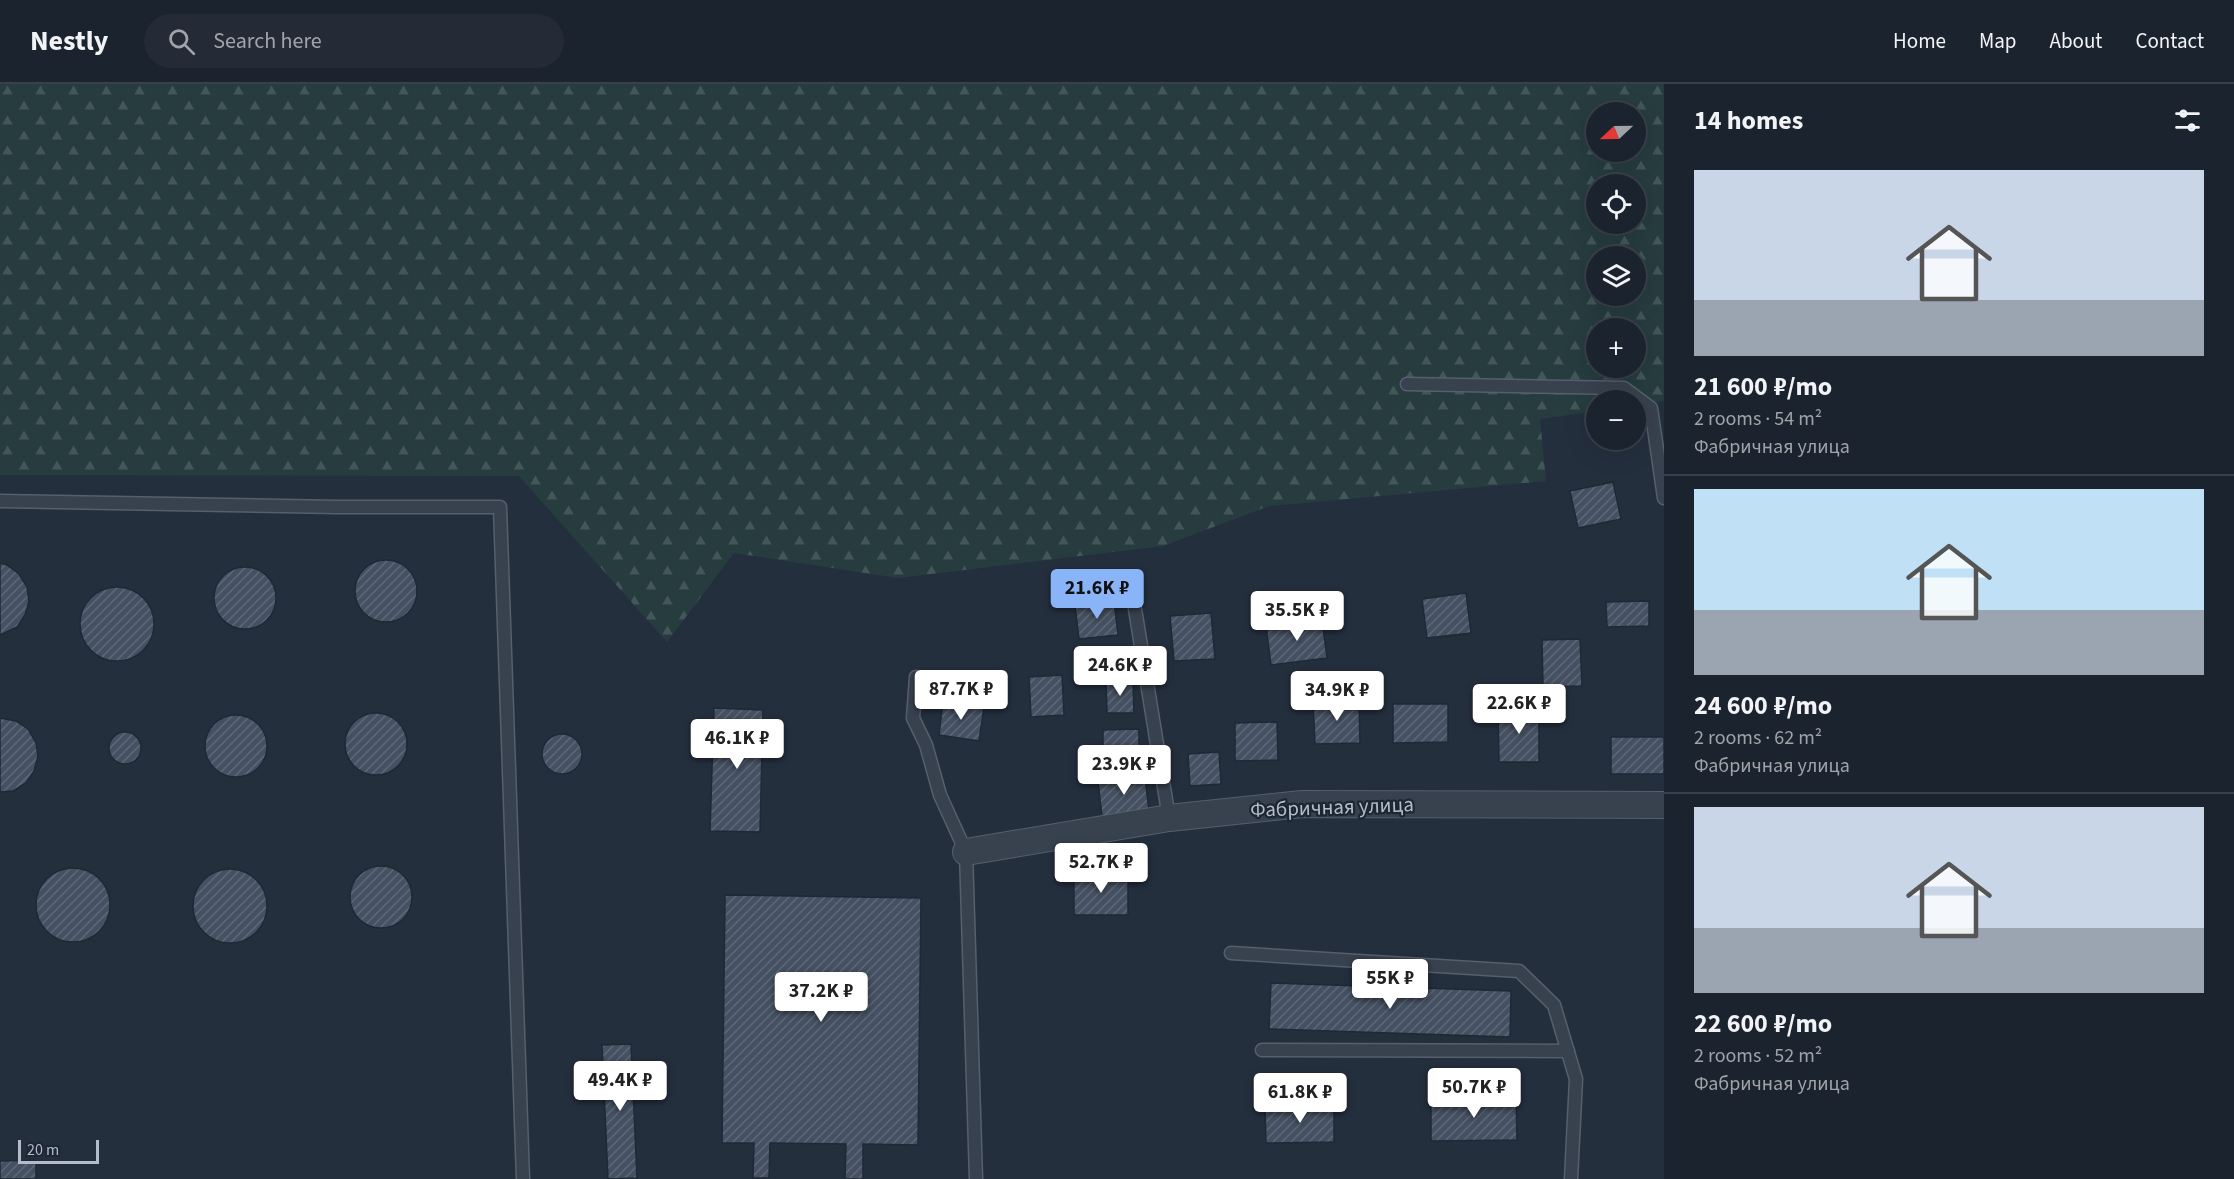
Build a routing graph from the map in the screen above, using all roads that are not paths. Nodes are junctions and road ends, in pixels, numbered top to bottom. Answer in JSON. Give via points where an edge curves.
{"nodes":[{"id":1,"x":1407,"y":384,"type":"dead end"},
{"id":2,"x":1664,"y":498,"type":"edge"},
{"id":3,"x":0,"y":501,"type":"edge"},
{"id":4,"x":1135,"y":609,"type":"dead end"},
{"id":5,"x":916,"y":676,"type":"dead end"},
{"id":6,"x":1664,"y":805,"type":"edge"},
{"id":7,"x":1169,"y":818,"type":"junction"},
{"id":8,"x":966,"y":852,"type":"junction"},
{"id":9,"x":1231,"y":953,"type":"dead end"},
{"id":10,"x":1262,"y":1050,"type":"dead end"},
{"id":11,"x":1568,"y":1051,"type":"junction"},
{"id":12,"x":523,"y":1179,"type":"edge"},
{"id":13,"x":976,"y":1179,"type":"edge"},
{"id":14,"x":1570,"y":1179,"type":"edge"}],
"edges":[{"from":1,"to":2,"type":"lane","via":[[1624,388],[1651,408]]},
{"from":3,"to":12,"type":"lane","via":[[500,507]]},
{"from":4,"to":7,"type":"lane"},
{"from":5,"to":8,"type":"lane","via":[[913,718],[927,745],[940,795]]},
{"from":6,"to":7,"type":"street","name":"Фабричная улица","via":[[1302,804]]},
{"from":7,"to":8,"type":"street","name":"Фабричная улица"},
{"from":8,"to":13,"type":"lane"},
{"from":9,"to":11,"type":"lane","via":[[1519,971],[1554,1005]]},
{"from":10,"to":11,"type":"lane"},
{"from":11,"to":14,"type":"lane","via":[[1576,1079]]}]}
